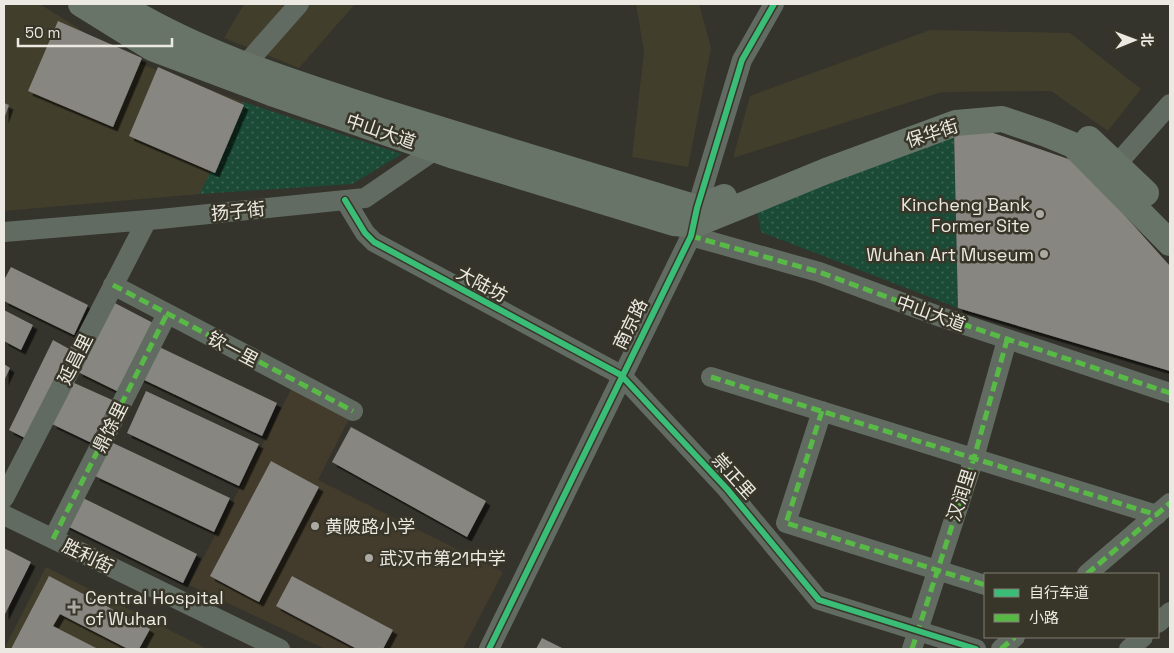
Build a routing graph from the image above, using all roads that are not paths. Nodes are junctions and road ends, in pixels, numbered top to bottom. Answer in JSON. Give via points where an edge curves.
{"nodes":[{"id":1,"x":81,"y":4,"type":"edge"},
{"id":2,"x":119,"y":4,"type":"edge"},
{"id":3,"x":299,"y":4,"type":"edge"},
{"id":4,"x":774,"y":4,"type":"edge"},
{"id":5,"x":246,"y":64,"type":"junction"},
{"id":6,"x":1170,"y":104,"type":"edge"},
{"id":7,"x":435,"y":139,"type":"junction"},
{"id":8,"x":1117,"y":164,"type":"junction"},
{"id":9,"x":346,"y":200,"type":"junction"},
{"id":10,"x":1170,"y":218,"type":"edge"},
{"id":11,"x":147,"y":220,"type":"junction"},
{"id":12,"x":694,"y":223,"type":"junction"},
{"id":13,"x":4,"y":232,"type":"edge"},
{"id":14,"x":1170,"y":243,"type":"edge"},
{"id":15,"x":114,"y":285,"type":"junction"},
{"id":16,"x":167,"y":314,"type":"junction"},
{"id":17,"x":1007,"y":340,"type":"dead end"},
{"id":18,"x":621,"y":375,"type":"junction"},
{"id":19,"x":711,"y":376,"type":"dead end"},
{"id":20,"x":1170,"y":394,"type":"edge"},
{"id":21,"x":822,"y":411,"type":"junction"},
{"id":22,"x":353,"y":412,"type":"dead end"},
{"id":23,"x":974,"y":458,"type":"junction"},
{"id":24,"x":4,"y":498,"type":"edge"},
{"id":25,"x":1164,"y":509,"type":"edge"},
{"id":26,"x":4,"y":515,"type":"edge"},
{"id":27,"x":53,"y":540,"type":"junction"},
{"id":28,"x":938,"y":570,"type":"junction"},
{"id":29,"x":1088,"y":573,"type":"edge"},
{"id":30,"x":984,"y":585,"type":"edge"},
{"id":31,"x":1170,"y":612,"type":"edge"},
{"id":32,"x":1159,"y":622,"type":"edge"},
{"id":33,"x":918,"y":630,"type":"junction"},
{"id":34,"x":1014,"y":638,"type":"edge"},
{"id":35,"x":1142,"y":638,"type":"edge"},
{"id":36,"x":280,"y":649,"type":"edge"},
{"id":37,"x":489,"y":649,"type":"edge"},
{"id":38,"x":912,"y":649,"type":"edge"},
{"id":39,"x":976,"y":649,"type":"edge"},
{"id":40,"x":1001,"y":649,"type":"edge"},
{"id":41,"x":1129,"y":649,"type":"edge"}],
"edges":[{"from":1,"to":7,"type":"main road","name":"中山大道","via":[[152,48],[274,94]]},
{"from":2,"to":5,"type":"main road","name":"中山大道","via":[[156,28]]},
{"from":3,"to":5,"type":"street"},
{"from":4,"to":12,"type":"street","name":"南京路","via":[[742,60]]},
{"from":5,"to":7,"type":"main road","name":"中山大道"},
{"from":6,"to":8,"type":"street"},
{"from":7,"to":9,"type":"street","name":"扬子街","via":[[365,198]]},
{"from":7,"to":12,"type":"main road","name":"中山大道"},
{"from":8,"to":10,"type":"main road","name":"保华街"},
{"from":8,"to":12,"type":"main road","name":"保华街","via":[[1073,128],[1048,116],[1004,105],[954,108],[836,152]]},
{"from":9,"to":11,"type":"street","name":"扬子街"},
{"from":9,"to":18,"type":"street","name":"大陆坊","via":[[374,242]]},
{"from":11,"to":13,"type":"street","name":"扬子街"},
{"from":11,"to":15,"type":"street","name":"延昌里"},
{"from":12,"to":14,"type":"main road","name":"保华街","via":[[956,123],[1002,119],[1073,145]]},
{"from":12,"to":18,"type":"street","name":"南京路"},
{"from":12,"to":20,"type":"street","name":"中山大道","via":[[941,318]]},
{"from":15,"to":16,"type":"street","name":"钦一里"},
{"from":15,"to":24,"type":"street","name":"延昌里"},
{"from":16,"to":22,"type":"street","name":"钦一里"},
{"from":16,"to":27,"type":"street","name":"鼎馀里"},
{"from":17,"to":23,"type":"street","name":"汉润里"},
{"from":18,"to":33,"type":"street","name":"崇正里","via":[[726,489],[819,600]]},
{"from":18,"to":37,"type":"street","name":"南京路"},
{"from":19,"to":21,"type":"street"},
{"from":21,"to":23,"type":"street"},
{"from":21,"to":28,"type":"street","via":[[786,523]]},
{"from":23,"to":25,"type":"street"},
{"from":23,"to":28,"type":"street","name":"汉润里"},
{"from":25,"to":29,"type":"street"},
{"from":26,"to":27,"type":"street","name":"胜利街"},
{"from":27,"to":36,"type":"street","name":"胜利街"},
{"from":28,"to":30,"type":"street"},
{"from":28,"to":33,"type":"street","name":"汉润里"},
{"from":31,"to":32,"type":"street"},
{"from":33,"to":38,"type":"street","name":"汉润里"},
{"from":33,"to":39,"type":"street"},
{"from":34,"to":40,"type":"street"},
{"from":35,"to":41,"type":"street"}]}
